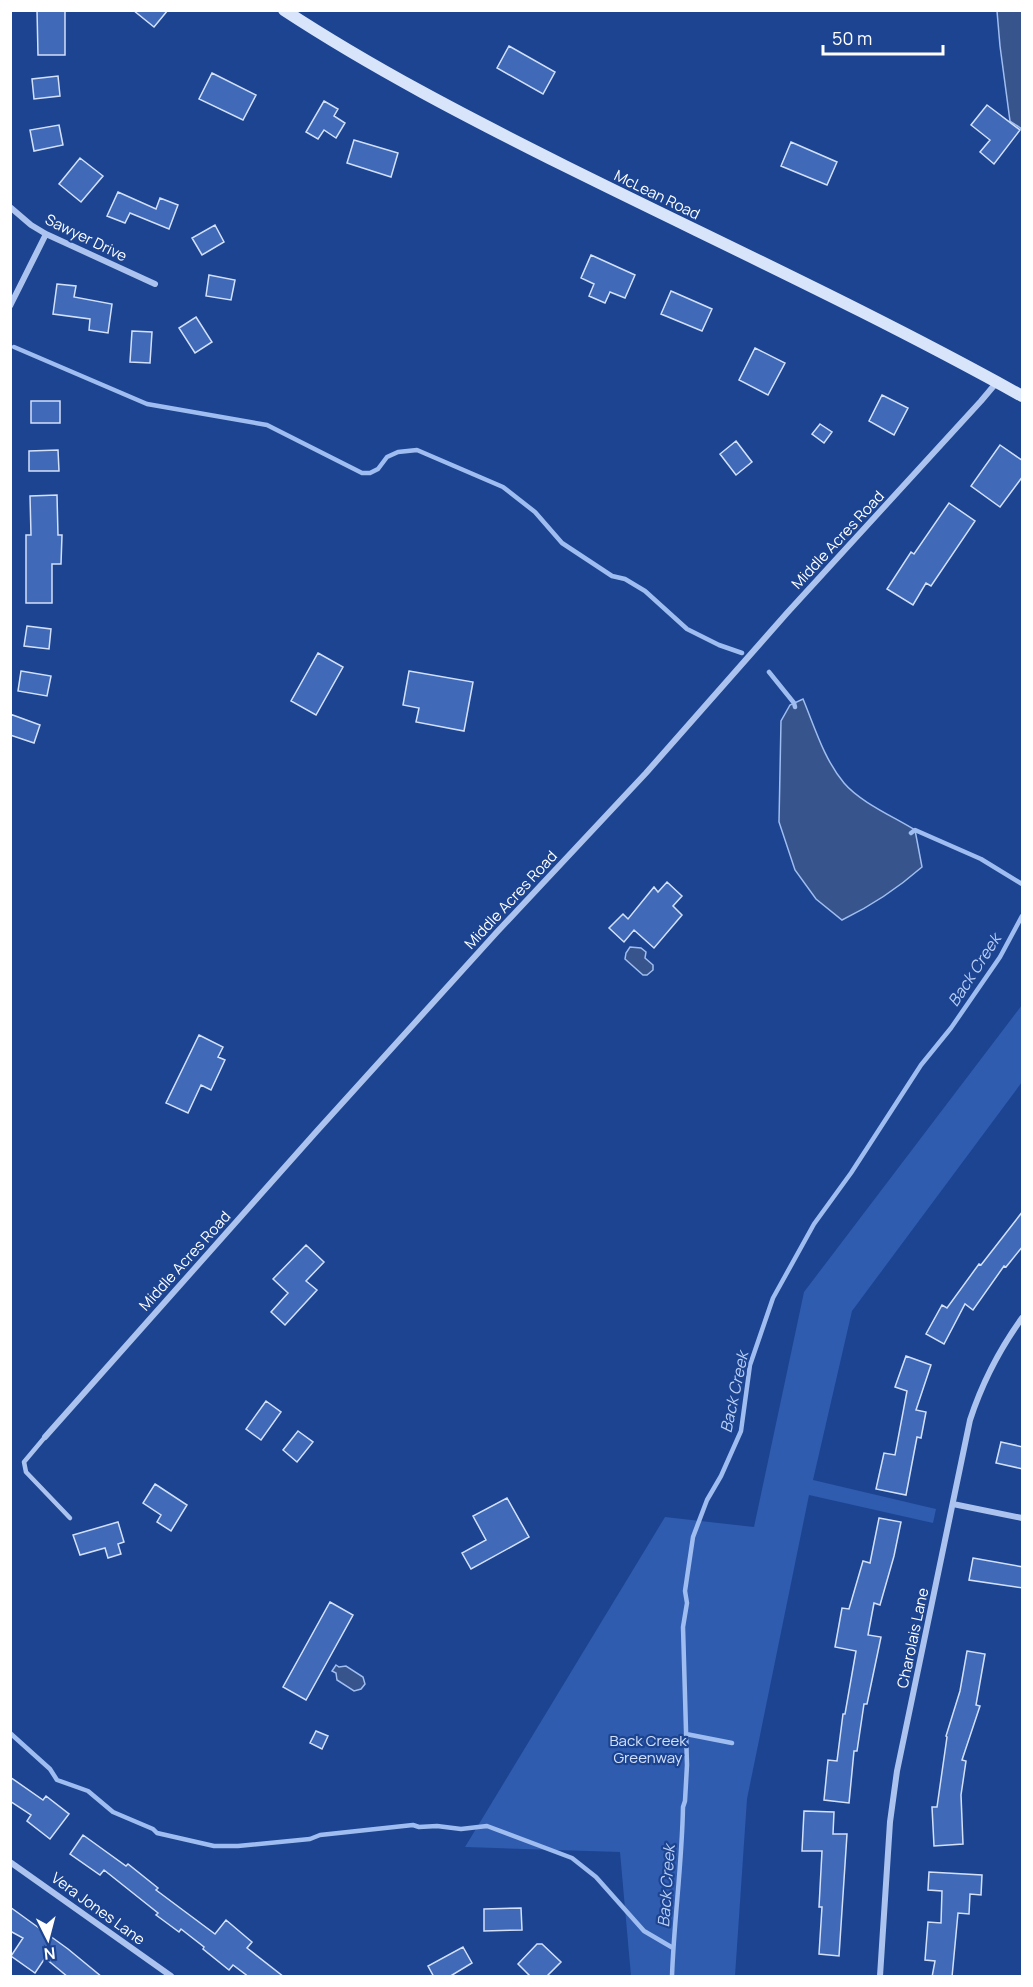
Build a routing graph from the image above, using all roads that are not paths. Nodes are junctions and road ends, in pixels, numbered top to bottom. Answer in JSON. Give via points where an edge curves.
{"nodes":[{"id":1,"x":284,"y":10,"type":"edge"},
{"id":2,"x":10,"y":207,"type":"edge"},
{"id":3,"x":46,"y":234,"type":"junction"},
{"id":4,"x":155,"y":284,"type":"dead end"},
{"id":5,"x":10,"y":306,"type":"edge"},
{"id":6,"x":997,"y":381,"type":"junction"},
{"id":7,"x":1023,"y":396,"type":"edge"},
{"id":8,"x":1023,"y":1318,"type":"edge"},
{"id":9,"x":45,"y":1437,"type":"joint"},
{"id":10,"x":953,"y":1504,"type":"junction"},
{"id":11,"x":70,"y":1518,"type":"dead end"},
{"id":12,"x":1023,"y":1518,"type":"edge"},
{"id":13,"x":10,"y":1862,"type":"edge"},
{"id":14,"x":171,"y":1977,"type":"edge"},
{"id":15,"x":880,"y":1977,"type":"edge"}],
"edges":[{"from":1,"to":6,"type":"street","name":"McLean Road","via":[[484,125]]},
{"from":2,"to":3,"type":"street","name":"Sawyer Drive"},
{"from":3,"to":4,"type":"street","name":"Sawyer Drive"},
{"from":3,"to":5,"type":"street"},
{"from":6,"to":7,"type":"street","name":"McLean Road"},
{"from":6,"to":9,"type":"street","name":"Middle Acres Road"},
{"from":8,"to":10,"type":"street","name":"Charolais Lane","via":[[978,1395]]},
{"from":9,"to":11,"type":"lane","via":[[24,1462],[26,1472]]},
{"from":10,"to":12,"type":"street"},
{"from":10,"to":15,"type":"street","name":"Charolais Lane","via":[[897,1771],[889,1831]]},
{"from":13,"to":14,"type":"street","name":"Vera Jones Lane"}]}
